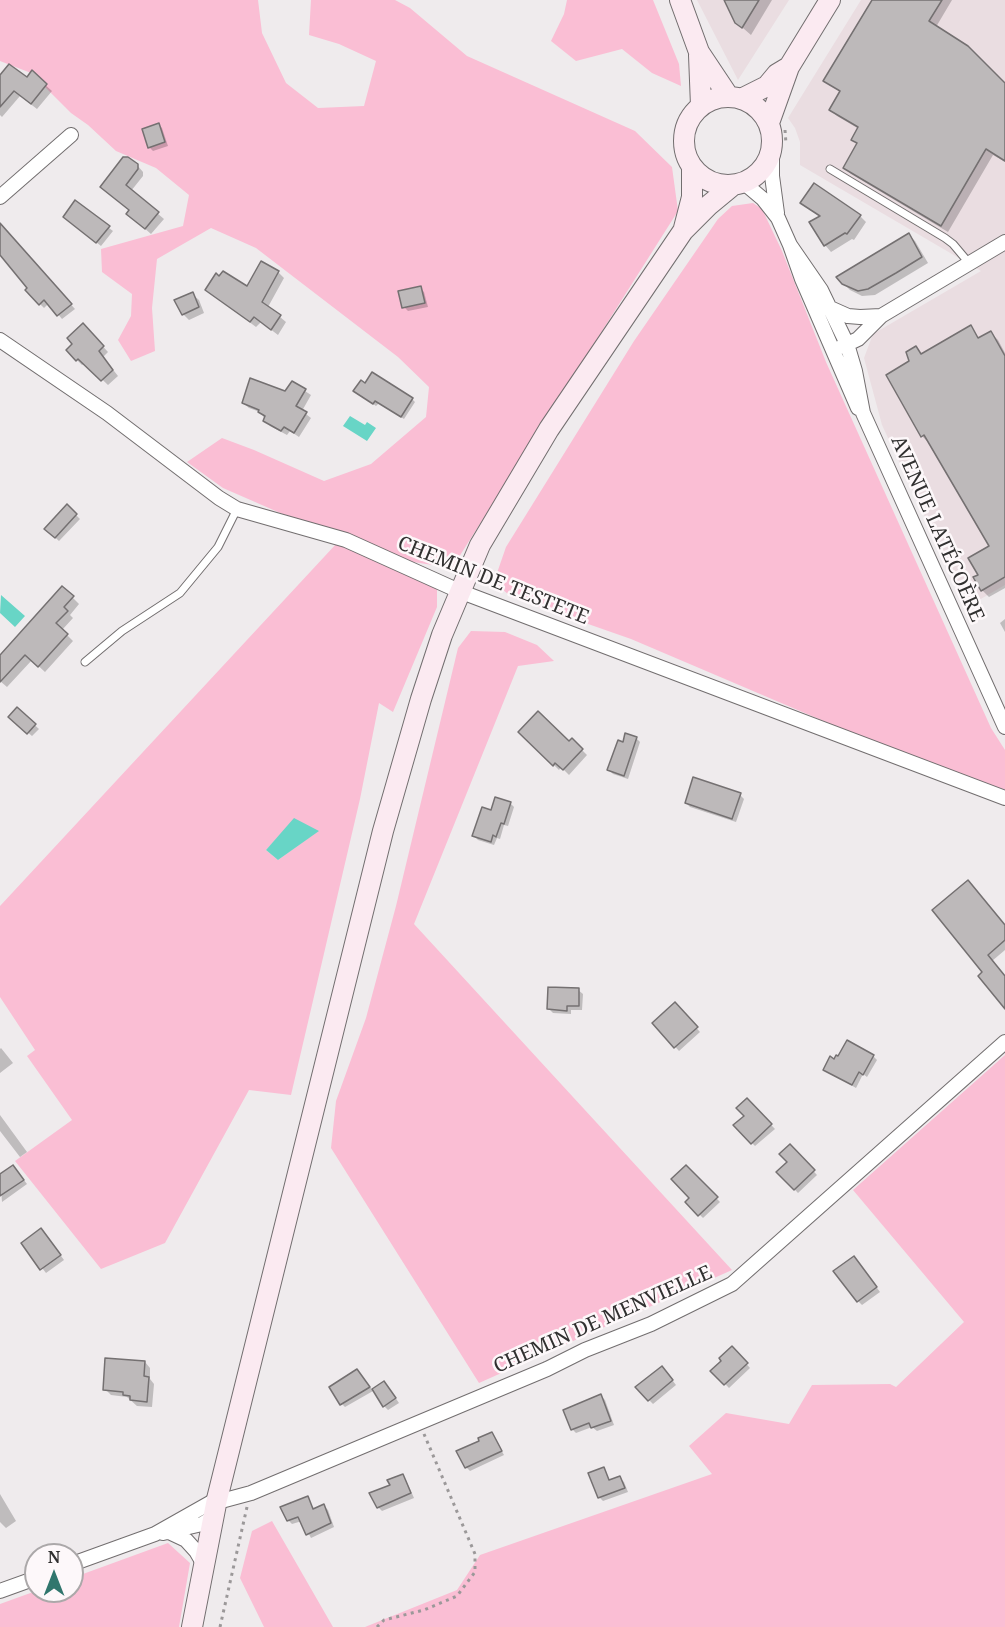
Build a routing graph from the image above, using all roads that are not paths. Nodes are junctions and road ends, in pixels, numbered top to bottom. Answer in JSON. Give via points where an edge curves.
{"nodes":[{"id":1,"x":680,"y":0,"type":"edge"},
{"id":2,"x":830,"y":0,"type":"edge"},
{"id":3,"x":699,"y":52,"type":"junction"},
{"id":4,"x":789,"y":67,"type":"junction"},
{"id":5,"x":735,"y":98,"type":"junction"},
{"id":6,"x":701,"y":106,"type":"junction"},
{"id":7,"x":777,"y":124,"type":"junction"},
{"id":8,"x":71,"y":135,"type":"dead end"},
{"id":9,"x":779,"y":150,"type":"junction"},
{"id":10,"x":692,"y":169,"type":"junction"},
{"id":11,"x":830,"y":169,"type":"dead end"},
{"id":12,"x":738,"y":184,"type":"junction"},
{"id":13,"x":0,"y":197,"type":"edge"},
{"id":14,"x":778,"y":218,"type":"junction"},
{"id":15,"x":683,"y":231,"type":"junction"},
{"id":16,"x":1005,"y":242,"type":"edge"},
{"id":17,"x":790,"y":245,"type":"junction"},
{"id":18,"x":969,"y":263,"type":"junction"},
{"id":19,"x":830,"y":308,"type":"junction"},
{"id":20,"x":880,"y":316,"type":"junction"},
{"id":21,"x":0,"y":340,"type":"edge"},
{"id":22,"x":847,"y":344,"type":"junction"},
{"id":23,"x":832,"y":350,"type":"junction"},
{"id":24,"x":863,"y":413,"type":"junction"},
{"id":25,"x":237,"y":508,"type":"junction"},
{"id":26,"x":459,"y":591,"type":"junction"},
{"id":27,"x":86,"y":662,"type":"dead end"},
{"id":28,"x":1005,"y":727,"type":"edge"},
{"id":29,"x":1005,"y":798,"type":"edge"},
{"id":30,"x":1005,"y":1042,"type":"edge"},
{"id":31,"x":214,"y":1509,"type":"junction"},
{"id":32,"x":162,"y":1533,"type":"junction"},
{"id":33,"x":84,"y":1560,"type":"edge"},
{"id":34,"x":203,"y":1563,"type":"junction"},
{"id":35,"x":24,"y":1582,"type":"edge"},
{"id":36,"x":0,"y":1591,"type":"edge"},
{"id":37,"x":192,"y":1627,"type":"edge"}],
"edges":[{"from":1,"to":3,"type":"main road"},
{"from":2,"to":4,"type":"main road"},
{"from":3,"to":5,"type":"main road"},
{"from":3,"to":6,"type":"main road"},
{"from":4,"to":5,"type":"main road","via":[[767,86]]},
{"from":4,"to":7,"type":"main road"},
{"from":5,"to":6,"type":"main road","via":[[714,99]]},
{"from":5,"to":7,"type":"main road","via":[[758,108]]},
{"from":6,"to":10,"type":"main road","via":[[687,124],[684,136]]},
{"from":7,"to":9,"type":"main road","via":[[773,134]]},
{"from":8,"to":13,"type":"street"},
{"from":9,"to":12,"type":"main road","via":[[757,175]]},
{"from":9,"to":14,"type":"street","name":"AVENUE LATÉCOÈRE","via":[[772,176]]},
{"from":10,"to":12,"type":"main road","via":[[713,183]]},
{"from":10,"to":15,"type":"main road","via":[[692,197]]},
{"from":11,"to":18,"type":"lane","via":[[945,238]]},
{"from":12,"to":14,"type":"street","name":"AVENUE LATÉCOÈRE","via":[[764,199]]},
{"from":12,"to":15,"type":"main road"},
{"from":14,"to":17,"type":"street","name":"AVENUE LATÉCOÈRE"},
{"from":15,"to":26,"type":"main road","via":[[549,429],[480,546]]},
{"from":16,"to":18,"type":"street"},
{"from":17,"to":19,"type":"street","name":"AVENUE LATÉCOÈRE"},
{"from":17,"to":23,"type":"street","name":"AVENUE LATÉCOÈRE"},
{"from":18,"to":20,"type":"street"},
{"from":19,"to":20,"type":"street","via":[[848,316]]},
{"from":19,"to":22,"type":"street","name":"AVENUE LATÉCOÈRE"},
{"from":20,"to":22,"type":"street","via":[[858,339]]},
{"from":21,"to":25,"type":"street","name":"CHEMIN DE TESTETE"},
{"from":22,"to":23,"type":"street"},
{"from":22,"to":24,"type":"street","name":"AVENUE LATÉCOÈRE"},
{"from":23,"to":24,"type":"street","name":"AVENUE LATÉCOÈRE","via":[[856,406]]},
{"from":24,"to":28,"type":"street","name":"AVENUE LATÉCOÈRE"},
{"from":25,"to":26,"type":"street","name":"CHEMIN DE TESTETE","via":[[346,540]]},
{"from":25,"to":27,"type":"lane","via":[[218,547],[180,592],[122,631]]},
{"from":26,"to":29,"type":"street","name":"CHEMIN DE TESTETE"},
{"from":26,"to":31,"type":"main road","via":[[421,699],[382,831]]},
{"from":30,"to":31,"type":"street","name":"CHEMIN DE MENVIELLE","via":[[732,1284],[651,1324],[250,1494],[225,1500]]},
{"from":31,"to":32,"type":"street","name":"CHEMIN DE MENVIELLE"},
{"from":31,"to":32,"type":"street","name":"CHEMIN DE MENVIELLE","via":[[202,1524]]},
{"from":31,"to":34,"type":"main road"},
{"from":32,"to":33,"type":"street","name":"CHEMIN DE MENVIELLE"},
{"from":32,"to":34,"type":"street","via":[[186,1540]]},
{"from":34,"to":37,"type":"main road"},
{"from":35,"to":36,"type":"street"}]}
